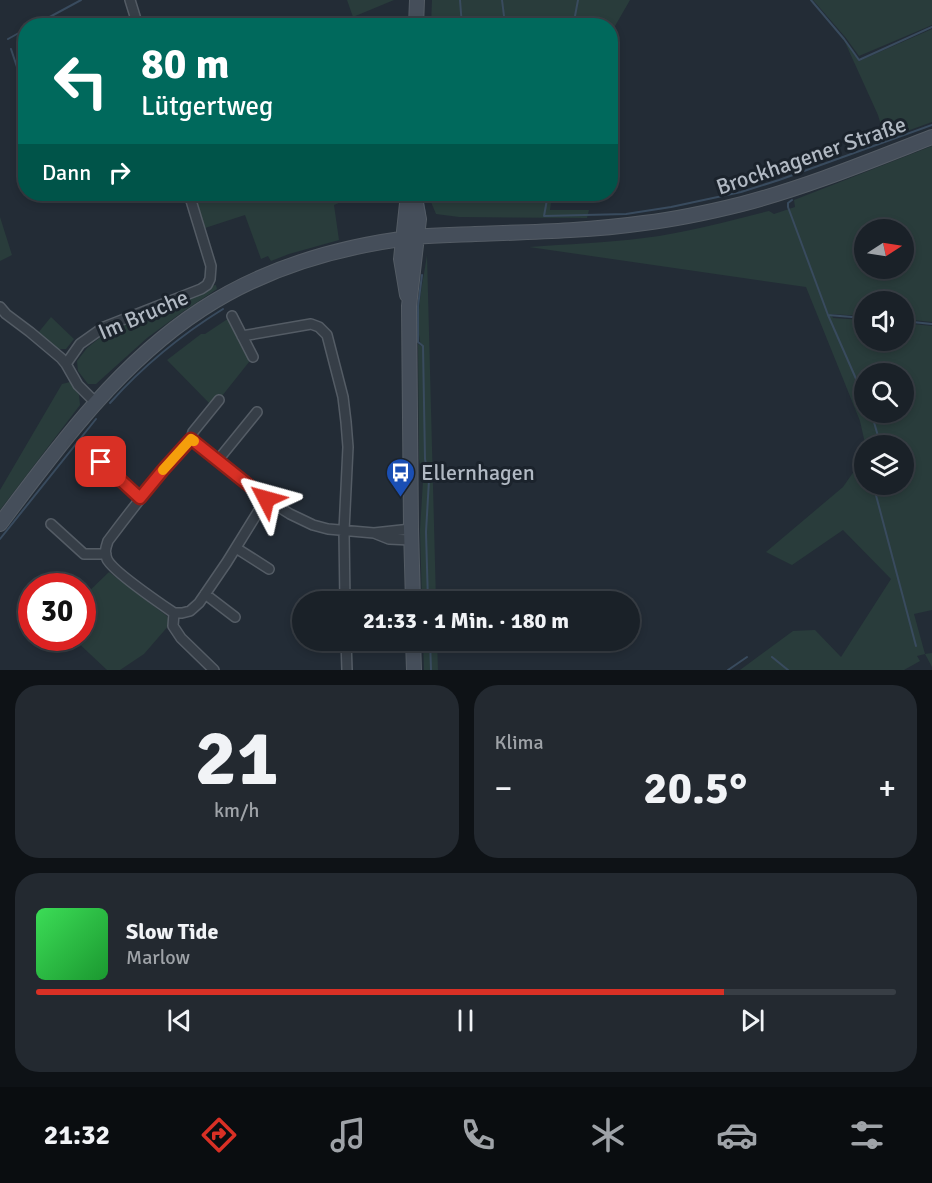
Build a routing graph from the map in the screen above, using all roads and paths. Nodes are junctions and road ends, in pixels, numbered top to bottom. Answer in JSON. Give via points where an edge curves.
{"nodes":[{"id":1,"x":130,"y":0,"type":"edge"},
{"id":2,"x":417,"y":0,"type":"edge"},
{"id":3,"x":136,"y":18,"type":"edge"},
{"id":4,"x":416,"y":18,"type":"edge"},
{"id":5,"x":932,"y":137,"type":"edge"},
{"id":6,"x":191,"y":201,"type":"edge"},
{"id":7,"x":407,"y":201,"type":"edge"},
{"id":8,"x":415,"y":201,"type":"edge"},
{"id":9,"x":417,"y":237,"type":"junction"},
{"id":10,"x":402,"y":239,"type":"junction"},
{"id":11,"x":409,"y":306,"type":"junction"},
{"id":12,"x":0,"y":307,"type":"edge"},
{"id":13,"x":232,"y":316,"type":"dead end"},
{"id":14,"x":242,"y":336,"type":"junction"},
{"id":15,"x":253,"y":357,"type":"dead end"},
{"id":16,"x":66,"y":364,"type":"junction"},
{"id":17,"x":219,"y":400,"type":"dead end"},
{"id":18,"x":96,"y":403,"type":"junction"},
{"id":19,"x":257,"y":412,"type":"dead end"},
{"id":20,"x":191,"y":439,"type":"junction"},
{"id":21,"x":218,"y":460,"type":"junction"},
{"id":22,"x":101,"y":462,"type":"dead end"},
{"id":23,"x":140,"y":498,"type":"junction"},
{"id":24,"x":266,"y":499,"type":"junction"},
{"id":25,"x":0,"y":524,"type":"edge"},
{"id":26,"x":51,"y":524,"type":"dead end"},
{"id":27,"x":344,"y":531,"type":"junction"},
{"id":28,"x":411,"y":535,"type":"junction"},
{"id":29,"x":236,"y":548,"type":"junction"},
{"id":30,"x":106,"y":554,"type":"junction"},
{"id":31,"x":269,"y":569,"type":"dead end"},
{"id":32,"x":345,"y":591,"type":"edge"},
{"id":33,"x":412,"y":591,"type":"edge"},
{"id":34,"x":205,"y":594,"type":"junction"},
{"id":35,"x":174,"y":614,"type":"junction"},
{"id":36,"x":235,"y":617,"type":"dead end"},
{"id":37,"x":346,"y":651,"type":"edge"},
{"id":38,"x":414,"y":651,"type":"edge"},
{"id":39,"x":214,"y":670,"type":"edge"},
{"id":40,"x":346,"y":670,"type":"edge"},
{"id":41,"x":414,"y":670,"type":"edge"}],
"edges":[{"from":1,"to":3,"type":"street"},
{"from":2,"to":4,"type":"main road"},
{"from":5,"to":9,"type":"main road","name":"Brockhagener Straße","via":[[818,180],[693,215],[583,229]]},
{"from":6,"to":16,"type":"street","name":"Im Bruche","via":[[211,266],[207,285],[104,327],[80,344]]},
{"from":7,"to":10,"type":"main road"},
{"from":8,"to":9,"type":"main road"},
{"from":9,"to":10,"type":"main road","name":"Brockhagener Straße"},
{"from":9,"to":11,"type":"main road"},
{"from":10,"to":11,"type":"main road","via":[[401,266]]},
{"from":10,"to":18,"type":"main road","via":[[308,259],[224,296],[155,344]]},
{"from":11,"to":28,"type":"main road"},
{"from":12,"to":16,"type":"street"},
{"from":13,"to":14,"type":"street"},
{"from":14,"to":15,"type":"street"},
{"from":14,"to":27,"type":"street","via":[[311,324],[327,334],[346,422]]},
{"from":16,"to":18,"type":"street","via":[[78,385]]},
{"from":17,"to":20,"type":"street"},
{"from":18,"to":25,"type":"main road"},
{"from":19,"to":21,"type":"street"},
{"from":20,"to":21,"type":"street"},
{"from":20,"to":23,"type":"street"},
{"from":21,"to":24,"type":"street"},
{"from":22,"to":23,"type":"street"},
{"from":23,"to":30,"type":"street","via":[[108,541]]},
{"from":24,"to":27,"type":"street","via":[[313,525]]},
{"from":24,"to":29,"type":"street"},
{"from":26,"to":30,"type":"street","via":[[84,554]]},
{"from":27,"to":28,"type":"street","via":[[374,533],[389,539]]},
{"from":27,"to":32,"type":"street"},
{"from":28,"to":33,"type":"main road"},
{"from":29,"to":31,"type":"street"},
{"from":29,"to":34,"type":"street"},
{"from":30,"to":35,"type":"street","via":[[122,574]]},
{"from":34,"to":35,"type":"street","via":[[190,611]]},
{"from":34,"to":36,"type":"street"},
{"from":35,"to":39,"type":"street","via":[[172,626]]},
{"from":37,"to":40,"type":"street"},
{"from":38,"to":41,"type":"main road"}]}
